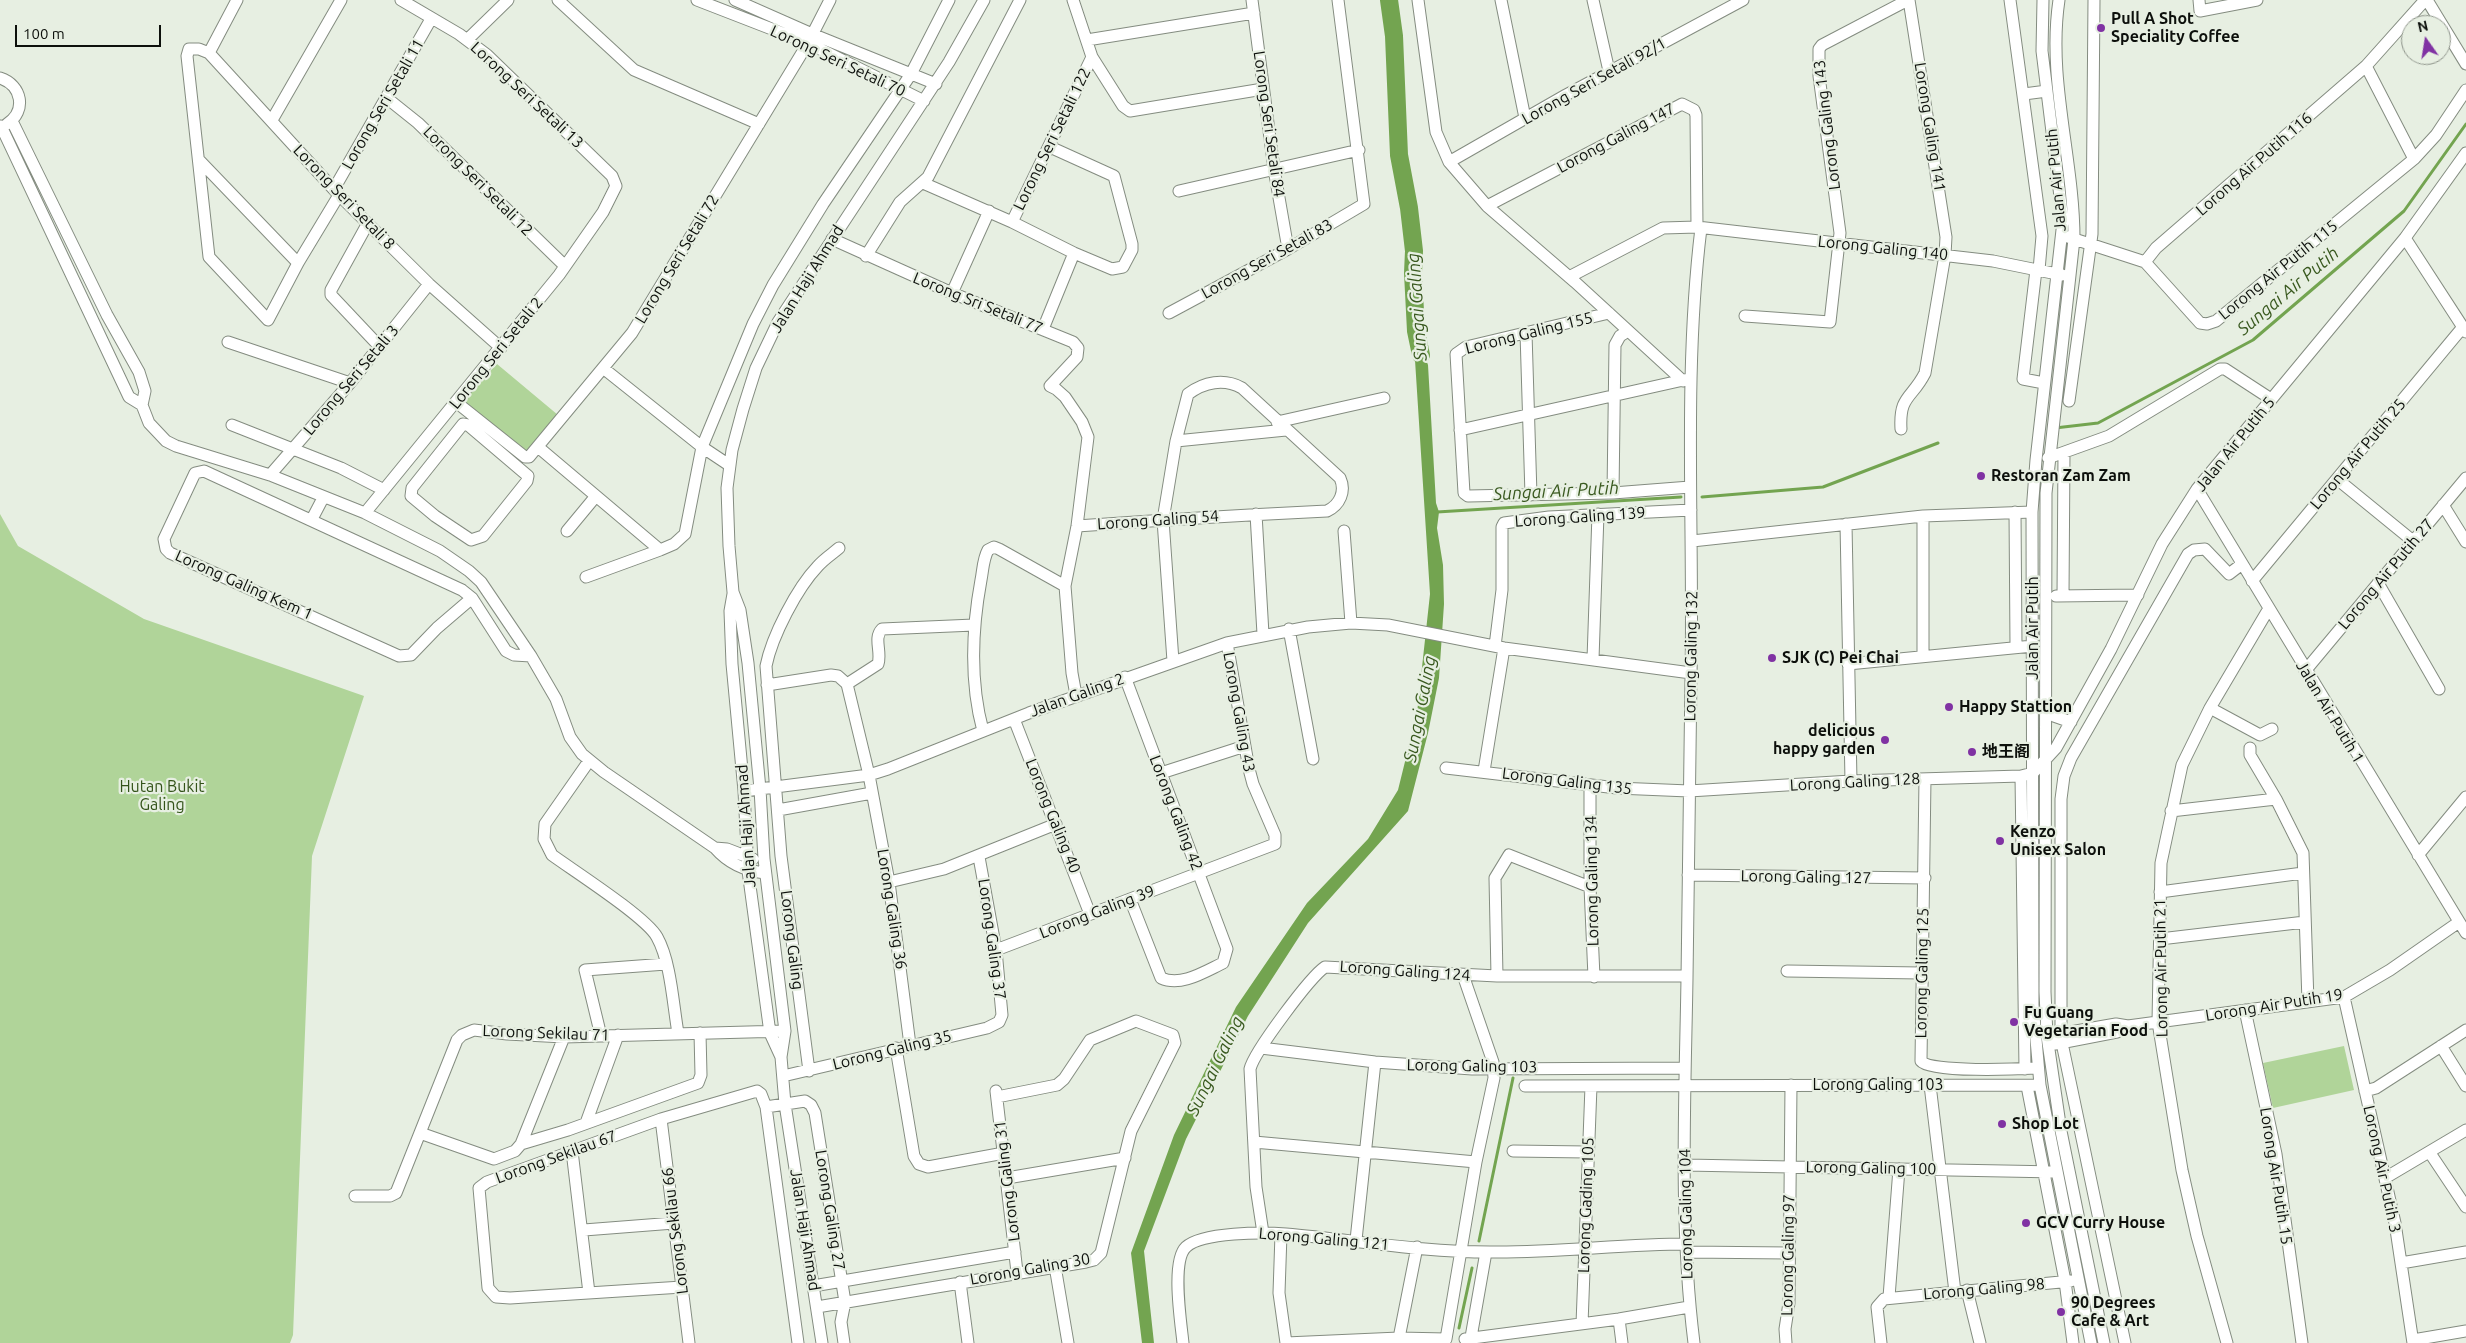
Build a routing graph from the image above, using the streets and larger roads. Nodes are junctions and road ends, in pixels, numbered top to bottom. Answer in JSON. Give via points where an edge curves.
{"nodes":[{"id":1,"x":237,"y":0,"type":"edge"},
{"id":2,"x":341,"y":0,"type":"edge"},
{"id":3,"x":401,"y":0,"type":"edge"},
{"id":4,"x":558,"y":0,"type":"edge"},
{"id":5,"x":697,"y":0,"type":"edge"},
{"id":6,"x":735,"y":0,"type":"edge"},
{"id":7,"x":830,"y":0,"type":"edge"},
{"id":8,"x":949,"y":0,"type":"edge"},
{"id":9,"x":984,"y":0,"type":"edge"},
{"id":10,"x":1020,"y":0,"type":"edge"},
{"id":11,"x":1073,"y":0,"type":"edge"},
{"id":12,"x":1252,"y":0,"type":"edge"},
{"id":13,"x":1338,"y":0,"type":"edge"},
{"id":14,"x":1418,"y":0,"type":"edge"},
{"id":15,"x":1501,"y":0,"type":"edge"},
{"id":16,"x":1592,"y":0,"type":"edge"},
{"id":17,"x":1908,"y":0,"type":"edge"},
{"id":18,"x":2010,"y":0,"type":"edge"},
{"id":19,"x":2042,"y":0,"type":"edge"},
{"id":20,"x":2059,"y":0,"type":"edge"},
{"id":21,"x":2094,"y":0,"type":"edge"},
{"id":22,"x":2258,"y":0,"type":"edge"},
{"id":23,"x":2426,"y":0,"type":"edge"},
{"id":24,"x":504,"y":1,"type":"edge"},
{"id":25,"x":1741,"y":1,"type":"edge"},
{"id":26,"x":2200,"y":6,"type":"edge"},
{"id":27,"x":1254,"y":13,"type":"junction"},
{"id":28,"x":431,"y":19,"type":"junction"},
{"id":29,"x":810,"y":39,"type":"junction"},
{"id":30,"x":467,"y":40,"type":"junction"},
{"id":31,"x":1087,"y":40,"type":"junction"},
{"id":32,"x":209,"y":53,"type":"junction"},
{"id":33,"x":1092,"y":58,"type":"junction"},
{"id":34,"x":2466,"y":64,"type":"edge"},
{"id":35,"x":2366,"y":66,"type":"junction"},
{"id":36,"x":1609,"y":71,"type":"junction"},
{"id":37,"x":911,"y":74,"type":"junction"},
{"id":38,"x":0,"y":78,"type":"edge"},
{"id":39,"x":936,"y":84,"type":"junction"},
{"id":40,"x":901,"y":89,"type":"junction"},
{"id":41,"x":1263,"y":89,"type":"junction"},
{"id":42,"x":2466,"y":90,"type":"edge"},
{"id":43,"x":2047,"y":91,"type":"junction"},
{"id":44,"x":2024,"y":94,"type":"junction"},
{"id":45,"x":388,"y":99,"type":"junction"},
{"id":46,"x":924,"y":101,"type":"junction"},
{"id":47,"x":1525,"y":118,"type":"junction"},
{"id":48,"x":12,"y":120,"type":"junction"},
{"id":49,"x":272,"y":120,"type":"junction"},
{"id":50,"x":759,"y":124,"type":"junction"},
{"id":51,"x":0,"y":126,"type":"edge"},
{"id":52,"x":1050,"y":147,"type":"junction"},
{"id":53,"x":1358,"y":150,"type":"junction"},
{"id":54,"x":2466,"y":154,"type":"edge"},
{"id":55,"x":2414,"y":159,"type":"junction"},
{"id":56,"x":199,"y":160,"type":"junction"},
{"id":57,"x":1449,"y":162,"type":"junction"},
{"id":58,"x":1274,"y":169,"type":"junction"},
{"id":59,"x":923,"y":183,"type":"junction"},
{"id":60,"x":616,"y":186,"type":"joint"},
{"id":61,"x":1179,"y":191,"type":"dead end"},
{"id":62,"x":337,"y":192,"type":"junction"},
{"id":63,"x":1487,"y":206,"type":"junction"},
{"id":64,"x":989,"y":211,"type":"junction"},
{"id":65,"x":1012,"y":222,"type":"junction"},
{"id":66,"x":368,"y":223,"type":"junction"},
{"id":67,"x":1699,"y":228,"type":"junction"},
{"id":68,"x":2062,"y":235,"type":"junction"},
{"id":69,"x":2405,"y":238,"type":"junction"},
{"id":70,"x":832,"y":239,"type":"junction"},
{"id":71,"x":2074,"y":239,"type":"junction"},
{"id":72,"x":1840,"y":244,"type":"junction"},
{"id":73,"x":2092,"y":244,"type":"junction"},
{"id":74,"x":1288,"y":248,"type":"junction"},
{"id":75,"x":1074,"y":254,"type":"junction"},
{"id":76,"x":1945,"y":255,"type":"junction"},
{"id":77,"x":866,"y":256,"type":"junction"},
{"id":78,"x":2145,"y":262,"type":"junction"},
{"id":79,"x":298,"y":263,"type":"junction"},
{"id":80,"x":564,"y":266,"type":"junction"},
{"id":81,"x":2038,"y":270,"type":"junction"},
{"id":82,"x":2057,"y":274,"type":"junction"},
{"id":83,"x":1569,"y":276,"type":"junction"},
{"id":84,"x":2069,"y":276,"type":"junction"},
{"id":85,"x":429,"y":284,"type":"junction"},
{"id":86,"x":952,"y":293,"type":"junction"},
{"id":87,"x":1169,"y":313,"type":"dead end"},
{"id":88,"x":1609,"y":313,"type":"junction"},
{"id":89,"x":1745,"y":316,"type":"dead end"},
{"id":90,"x":1043,"y":329,"type":"junction"},
{"id":91,"x":2465,"y":330,"type":"edge"},
{"id":92,"x":1628,"y":331,"type":"junction"},
{"id":93,"x":1526,"y":333,"type":"junction"},
{"id":94,"x":228,"y":342,"type":"dead end"},
{"id":95,"x":380,"y":347,"type":"junction"},
{"id":96,"x":501,"y":348,"type":"junction"},
{"id":97,"x":603,"y":368,"type":"junction"},
{"id":98,"x":1687,"y":380,"type":"junction"},
{"id":99,"x":350,"y":382,"type":"junction"},
{"id":100,"x":2044,"y":383,"type":"junction"},
{"id":101,"x":1050,"y":386,"type":"joint"},
{"id":102,"x":1615,"y":397,"type":"junction"},
{"id":103,"x":1384,"y":398,"type":"dead end"},
{"id":104,"x":2271,"y":399,"type":"junction"},
{"id":105,"x":2070,"y":401,"type":"dead end"},
{"id":106,"x":456,"y":402,"type":"junction"},
{"id":107,"x":142,"y":405,"type":"junction"},
{"id":108,"x":1528,"y":416,"type":"junction"},
{"id":109,"x":1277,"y":422,"type":"junction"},
{"id":110,"x":232,"y":425,"type":"dead end"},
{"id":111,"x":1901,"y":429,"type":"dead end"},
{"id":112,"x":1286,"y":430,"type":"junction"},
{"id":113,"x":1460,"y":430,"type":"junction"},
{"id":114,"x":429,"y":435,"type":"junction"},
{"id":115,"x":1176,"y":442,"type":"junction"},
{"id":116,"x":445,"y":447,"type":"junction"},
{"id":117,"x":538,"y":447,"type":"junction"},
{"id":118,"x":702,"y":447,"type":"junction"},
{"id":119,"x":293,"y":449,"type":"junction"},
{"id":120,"x":2064,"y":453,"type":"junction"},
{"id":121,"x":2048,"y":458,"type":"junction"},
{"id":122,"x":729,"y":465,"type":"junction"},
{"id":123,"x":270,"y":475,"type":"junction"},
{"id":124,"x":2337,"y":478,"type":"junction"},
{"id":125,"x":2466,"y":478,"type":"edge"},
{"id":126,"x":1690,"y":487,"type":"junction"},
{"id":127,"x":2197,"y":489,"type":"junction"},
{"id":128,"x":384,"y":490,"type":"junction"},
{"id":129,"x":1613,"y":493,"type":"junction"},
{"id":130,"x":1531,"y":495,"type":"junction"},
{"id":131,"x":596,"y":496,"type":"junction"},
{"id":132,"x":323,"y":498,"type":"junction"},
{"id":133,"x":2444,"y":505,"type":"junction"},
{"id":134,"x":1691,"y":510,"type":"junction"},
{"id":135,"x":2015,"y":512,"type":"junction"},
{"id":136,"x":2032,"y":512,"type":"junction"},
{"id":137,"x":364,"y":513,"type":"junction"},
{"id":138,"x":1256,"y":514,"type":"junction"},
{"id":139,"x":1598,"y":514,"type":"junction"},
{"id":140,"x":1923,"y":516,"type":"junction"},
{"id":141,"x":312,"y":519,"type":"junction"},
{"id":142,"x":1163,"y":520,"type":"junction"},
{"id":143,"x":1846,"y":524,"type":"junction"},
{"id":144,"x":1077,"y":526,"type":"junction"},
{"id":145,"x":567,"y":530,"type":"dead end"},
{"id":146,"x":1344,"y":531,"type":"dead end"},
{"id":147,"x":1692,"y":541,"type":"junction"},
{"id":148,"x":2413,"y":541,"type":"junction"},
{"id":149,"x":2466,"y":542,"type":"edge"},
{"id":150,"x":839,"y":548,"type":"dead end"},
{"id":151,"x":660,"y":550,"type":"junction"},
{"id":152,"x":2242,"y":564,"type":"junction"},
{"id":153,"x":586,"y":577,"type":"dead end"},
{"id":154,"x":2252,"y":581,"type":"junction"},
{"id":155,"x":2378,"y":583,"type":"junction"},
{"id":156,"x":1065,"y":586,"type":"junction"},
{"id":157,"x":734,"y":592,"type":"junction"},
{"id":158,"x":2138,"y":595,"type":"junction"},
{"id":159,"x":2046,"y":596,"type":"junction"},
{"id":160,"x":2063,"y":596,"type":"junction"},
{"id":161,"x":472,"y":598,"type":"junction"},
{"id":162,"x":2268,"y":610,"type":"junction"},
{"id":163,"x":1351,"y":624,"type":"junction"},
{"id":164,"x":974,"y":625,"type":"junction"},
{"id":165,"x":1289,"y":630,"type":"junction"},
{"id":166,"x":1263,"y":634,"type":"junction"},
{"id":167,"x":1227,"y":642,"type":"junction"},
{"id":168,"x":2016,"y":646,"type":"junction"},
{"id":169,"x":2033,"y":646,"type":"junction"},
{"id":170,"x":1499,"y":647,"type":"junction"},
{"id":171,"x":2111,"y":649,"type":"junction"},
{"id":172,"x":531,"y":656,"type":"junction"},
{"id":173,"x":1923,"y":656,"type":"junction"},
{"id":174,"x":2128,"y":657,"type":"junction"},
{"id":175,"x":1592,"y":659,"type":"junction"},
{"id":176,"x":1173,"y":661,"type":"junction"},
{"id":177,"x":1848,"y":664,"type":"junction"},
{"id":178,"x":2305,"y":671,"type":"junction"},
{"id":179,"x":1691,"y":673,"type":"junction"},
{"id":180,"x":1125,"y":677,"type":"junction"},
{"id":181,"x":847,"y":684,"type":"junction"},
{"id":182,"x":767,"y":685,"type":"junction"},
{"id":183,"x":2439,"y":689,"type":"dead end"},
{"id":184,"x":1076,"y":695,"type":"junction"},
{"id":185,"x":2045,"y":708,"type":"junction"},
{"id":186,"x":2210,"y":708,"type":"junction"},
{"id":187,"x":1014,"y":719,"type":"junction"},
{"id":188,"x":2070,"y":722,"type":"junction"},
{"id":189,"x":2272,"y":729,"type":"dead end"},
{"id":190,"x":983,"y":731,"type":"junction"},
{"id":191,"x":1245,"y":746,"type":"junction"},
{"id":192,"x":2250,"y":748,"type":"dead end"},
{"id":193,"x":1313,"y":759,"type":"dead end"},
{"id":194,"x":589,"y":760,"type":"junction"},
{"id":195,"x":2045,"y":762,"type":"junction"},
{"id":196,"x":1446,"y":768,"type":"dead end"},
{"id":197,"x":1484,"y":771,"type":"junction"},
{"id":198,"x":1161,"y":773,"type":"junction"},
{"id":199,"x":869,"y":774,"type":"junction"},
{"id":200,"x":2027,"y":774,"type":"junction"},
{"id":201,"x":1925,"y":779,"type":"junction"},
{"id":202,"x":1851,"y":781,"type":"junction"},
{"id":203,"x":1590,"y":785,"type":"junction"},
{"id":204,"x":776,"y":788,"type":"junction"},
{"id":205,"x":760,"y":789,"type":"junction"},
{"id":206,"x":744,"y":791,"type":"junction"},
{"id":207,"x":1689,"y":791,"type":"junction"},
{"id":208,"x":872,"y":792,"type":"junction"},
{"id":209,"x":2466,"y":797,"type":"edge"},
{"id":210,"x":2276,"y":799,"type":"junction"},
{"id":211,"x":778,"y":810,"type":"junction"},
{"id":212,"x":2171,"y":812,"type":"junction"},
{"id":213,"x":1056,"y":824,"type":"junction"},
{"id":214,"x":747,"y":839,"type":"junction"},
{"id":215,"x":715,"y":848,"type":"junction"},
{"id":216,"x":727,"y":849,"type":"junction"},
{"id":217,"x":2418,"y":855,"type":"junction"},
{"id":218,"x":979,"y":857,"type":"junction"},
{"id":219,"x":764,"y":858,"type":"junction"},
{"id":220,"x":749,"y":859,"type":"junction"},
{"id":221,"x":748,"y":871,"type":"junction"},
{"id":222,"x":765,"y":872,"type":"junction"},
{"id":223,"x":1198,"y":873,"type":"junction"},
{"id":224,"x":2303,"y":873,"type":"junction"},
{"id":225,"x":1688,"y":875,"type":"junction"},
{"id":226,"x":1925,"y":878,"type":"junction"},
{"id":227,"x":889,"y":882,"type":"junction"},
{"id":228,"x":2060,"y":884,"type":"junction"},
{"id":229,"x":2045,"y":886,"type":"junction"},
{"id":230,"x":1590,"y":887,"type":"junction"},
{"id":231,"x":2160,"y":892,"type":"junction"},
{"id":232,"x":1130,"y":899,"type":"junction"},
{"id":233,"x":1090,"y":914,"type":"junction"},
{"id":234,"x":2305,"y":922,"type":"junction"},
{"id":235,"x":2459,"y":922,"type":"junction"},
{"id":236,"x":2466,"y":933,"type":"edge"},
{"id":237,"x":2160,"y":939,"type":"junction"},
{"id":238,"x":996,"y":950,"type":"junction"},
{"id":239,"x":666,"y":964,"type":"junction"},
{"id":240,"x":1787,"y":971,"type":"dead end"},
{"id":241,"x":1921,"y":974,"type":"junction"},
{"id":242,"x":1463,"y":975,"type":"junction"},
{"id":243,"x":1497,"y":976,"type":"junction"},
{"id":244,"x":1687,"y":976,"type":"junction"},
{"id":245,"x":1594,"y":977,"type":"junction"},
{"id":246,"x":2344,"y":997,"type":"junction"},
{"id":247,"x":2308,"y":1002,"type":"junction"},
{"id":248,"x":2245,"y":1010,"type":"junction"},
{"id":249,"x":999,"y":1022,"type":"joint"},
{"id":250,"x":2158,"y":1022,"type":"junction"},
{"id":251,"x":2466,"y":1030,"type":"edge"},
{"id":252,"x":785,"y":1031,"type":"junction"},
{"id":253,"x":678,"y":1033,"type":"junction"},
{"id":254,"x":700,"y":1033,"type":"junction"},
{"id":255,"x":770,"y":1033,"type":"junction"},
{"id":256,"x":1173,"y":1035,"type":"joint"},
{"id":257,"x":601,"y":1036,"type":"junction"},
{"id":258,"x":618,"y":1036,"type":"junction"},
{"id":259,"x":564,"y":1037,"type":"junction"},
{"id":260,"x":2062,"y":1038,"type":"junction"},
{"id":261,"x":2048,"y":1041,"type":"junction"},
{"id":262,"x":2035,"y":1042,"type":"junction"},
{"id":263,"x":910,"y":1045,"type":"junction"},
{"id":264,"x":2442,"y":1046,"type":"junction"},
{"id":265,"x":896,"y":1048,"type":"junction"},
{"id":266,"x":1261,"y":1048,"type":"junction"},
{"id":267,"x":781,"y":1056,"type":"junction"},
{"id":268,"x":1375,"y":1062,"type":"junction"},
{"id":269,"x":1685,"y":1068,"type":"junction"},
{"id":270,"x":2037,"y":1068,"type":"junction"},
{"id":271,"x":1494,"y":1069,"type":"junction"},
{"id":272,"x":2025,"y":1069,"type":"junction"},
{"id":273,"x":808,"y":1070,"type":"junction"},
{"id":274,"x":783,"y":1076,"type":"junction"},
{"id":275,"x":2040,"y":1084,"type":"junction"},
{"id":276,"x":1685,"y":1085,"type":"junction"},
{"id":277,"x":1791,"y":1085,"type":"junction"},
{"id":278,"x":1524,"y":1086,"type":"dead end"},
{"id":279,"x":1591,"y":1086,"type":"junction"},
{"id":280,"x":1930,"y":1086,"type":"junction"},
{"id":281,"x":2027,"y":1086,"type":"junction"},
{"id":282,"x":2466,"y":1086,"type":"edge"},
{"id":283,"x":2365,"y":1091,"type":"junction"},
{"id":284,"x":785,"y":1104,"type":"junction"},
{"id":285,"x":766,"y":1107,"type":"junction"},
{"id":286,"x":662,"y":1119,"type":"junction"},
{"id":287,"x":586,"y":1123,"type":"junction"},
{"id":288,"x":2466,"y":1130,"type":"edge"},
{"id":289,"x":420,"y":1133,"type":"junction"},
{"id":290,"x":1254,"y":1142,"type":"junction"},
{"id":291,"x":520,"y":1144,"type":"junction"},
{"id":292,"x":572,"y":1151,"type":"junction"},
{"id":293,"x":1513,"y":1151,"type":"dead end"},
{"id":294,"x":1366,"y":1152,"type":"junction"},
{"id":295,"x":1587,"y":1152,"type":"junction"},
{"id":296,"x":1004,"y":1153,"type":"junction"},
{"id":297,"x":2430,"y":1153,"type":"junction"},
{"id":298,"x":1125,"y":1158,"type":"junction"},
{"id":299,"x":1476,"y":1162,"type":"junction"},
{"id":300,"x":1685,"y":1165,"type":"junction"},
{"id":301,"x":1790,"y":1166,"type":"junction"},
{"id":302,"x":1899,"y":1169,"type":"junction"},
{"id":303,"x":1940,"y":1169,"type":"junction"},
{"id":304,"x":2042,"y":1172,"type":"junction"},
{"id":305,"x":2057,"y":1172,"type":"junction"},
{"id":306,"x":1007,"y":1178,"type":"junction"},
{"id":307,"x":2384,"y":1178,"type":"junction"},
{"id":308,"x":2091,"y":1185,"type":"junction"},
{"id":309,"x":2074,"y":1188,"type":"junction"},
{"id":310,"x":355,"y":1196,"type":"dead end"},
{"id":311,"x":2466,"y":1207,"type":"edge"},
{"id":312,"x":674,"y":1223,"type":"junction"},
{"id":313,"x":584,"y":1230,"type":"junction"},
{"id":314,"x":1263,"y":1233,"type":"junction"},
{"id":315,"x":1281,"y":1234,"type":"junction"},
{"id":316,"x":1356,"y":1240,"type":"junction"},
{"id":317,"x":2071,"y":1242,"type":"junction"},
{"id":318,"x":2057,"y":1245,"type":"junction"},
{"id":319,"x":1418,"y":1247,"type":"junction"},
{"id":320,"x":1687,"y":1248,"type":"junction"},
{"id":321,"x":1584,"y":1249,"type":"junction"},
{"id":322,"x":1462,"y":1251,"type":"junction"},
{"id":323,"x":1015,"y":1252,"type":"junction"},
{"id":324,"x":1486,"y":1252,"type":"junction"},
{"id":325,"x":2466,"y":1252,"type":"edge"},
{"id":326,"x":1789,"y":1253,"type":"junction"},
{"id":327,"x":2401,"y":1263,"type":"junction"},
{"id":328,"x":2108,"y":1264,"type":"junction"},
{"id":329,"x":1055,"y":1266,"type":"junction"},
{"id":330,"x":2090,"y":1269,"type":"junction"},
{"id":331,"x":1017,"y":1272,"type":"junction"},
{"id":332,"x":2079,"y":1280,"type":"junction"},
{"id":333,"x":841,"y":1281,"type":"junction"},
{"id":334,"x":2065,"y":1281,"type":"junction"},
{"id":335,"x":960,"y":1282,"type":"junction"},
{"id":336,"x":813,"y":1286,"type":"junction"},
{"id":337,"x":682,"y":1288,"type":"junction"},
{"id":338,"x":1961,"y":1291,"type":"junction"},
{"id":339,"x":589,"y":1293,"type":"junction"},
{"id":340,"x":1889,"y":1298,"type":"junction"},
{"id":341,"x":845,"y":1302,"type":"junction"},
{"id":342,"x":817,"y":1307,"type":"junction"},
{"id":343,"x":1689,"y":1307,"type":"junction"},
{"id":344,"x":1619,"y":1319,"type":"junction"},
{"id":345,"x":1582,"y":1324,"type":"junction"},
{"id":346,"x":2466,"y":1331,"type":"edge"},
{"id":347,"x":1399,"y":1338,"type":"junction"},
{"id":348,"x":1468,"y":1340,"type":"edge"},
{"id":349,"x":2124,"y":1342,"type":"edge"},
{"id":350,"x":2413,"y":1342,"type":"edge"},
{"id":351,"x":689,"y":1343,"type":"edge"},
{"id":352,"x":798,"y":1343,"type":"edge"},
{"id":353,"x":822,"y":1343,"type":"edge"},
{"id":354,"x":844,"y":1343,"type":"edge"},
{"id":355,"x":968,"y":1343,"type":"edge"},
{"id":356,"x":1068,"y":1343,"type":"edge"},
{"id":357,"x":1183,"y":1343,"type":"edge"},
{"id":358,"x":1286,"y":1343,"type":"edge"},
{"id":359,"x":1622,"y":1343,"type":"edge"},
{"id":360,"x":1694,"y":1343,"type":"edge"},
{"id":361,"x":1786,"y":1343,"type":"edge"},
{"id":362,"x":1881,"y":1343,"type":"edge"},
{"id":363,"x":1980,"y":1343,"type":"edge"},
{"id":364,"x":2073,"y":1343,"type":"edge"},
{"id":365,"x":2090,"y":1343,"type":"edge"},
{"id":366,"x":2104,"y":1343,"type":"edge"},
{"id":367,"x":2227,"y":1343,"type":"edge"},
{"id":368,"x":2302,"y":1343,"type":"edge"}],
"edges":[{"from":1,"to":32,"type":"street"},
{"from":2,"to":49,"type":"street"},
{"from":3,"to":28,"type":"street","name":"Lorong Seri Setali 13"},
{"from":4,"to":50,"type":"street","via":[[634,70]]},
{"from":5,"to":29,"type":"street","name":"Lorong Seri Setali 70"},
{"from":6,"to":29,"type":"street"},
{"from":7,"to":29,"type":"street","name":"Lorong Seri Setali 72"},
{"from":8,"to":37,"type":"street"},
{"from":9,"to":39,"type":"street","name":"Jalan Haji Ahmad"},
{"from":10,"to":59,"type":"street"},
{"from":11,"to":31,"type":"street","name":"Lorong Seri Setali 122"},
{"from":12,"to":27,"type":"street","name":"Lorong Seri Setali 84"},
{"from":13,"to":53,"type":"street"},
{"from":14,"to":57,"type":"street","via":[[1436,132]]},
{"from":15,"to":47,"type":"street"},
{"from":16,"to":36,"type":"street"},
{"from":17,"to":72,"type":"street","name":"Lorong Galing 143","via":[[1819,49],[1819,76]]},
{"from":17,"to":76,"type":"street","name":"Lorong Galing 141","via":[[1943,208]]},
{"from":18,"to":44,"type":"street"},
{"from":19,"to":43,"type":"street","name":"Jalan Air Putih","via":[[2040,36]]},
{"from":20,"to":71,"type":"street","name":"Jalan Air Putih","via":[[2054,50]]},
{"from":21,"to":73,"type":"street"},
{"from":22,"to":26,"type":"street"},
{"from":23,"to":34,"type":"street"},
{"from":23,"to":35,"type":"street","name":"Lorong Air Putih 116"},
{"from":24,"to":30,"type":"street"},
{"from":25,"to":36,"type":"street","name":"Lorong Seri Setali 92/1"},
{"from":27,"to":31,"type":"street"},
{"from":27,"to":41,"type":"street","name":"Lorong Seri Setali 84"},
{"from":28,"to":30,"type":"street","name":"Lorong Seri Setali 13"},
{"from":28,"to":45,"type":"street","name":"Lorong Seri Setali 11"},
{"from":29,"to":37,"type":"street"},
{"from":29,"to":40,"type":"street","name":"Lorong Seri Setali 70"},
{"from":29,"to":50,"type":"street","name":"Lorong Seri Setali 72"},
{"from":30,"to":60,"type":"street","name":"Lorong Seri Setali 13","via":[[487,55],[580,144],[612,176]]},
{"from":31,"to":33,"type":"street","name":"Lorong Seri Setali 122"},
{"from":32,"to":49,"type":"street","name":"Lorong Seri Setali 8"},
{"from":32,"to":56,"type":"street","via":[[189,49],[187,56]]},
{"from":33,"to":41,"type":"street","via":[[1123,106],[1130,111]]},
{"from":33,"to":52,"type":"street","name":"Lorong Seri Setali 122"},
{"from":35,"to":55,"type":"street"},
{"from":35,"to":78,"type":"street","name":"Lorong Air Putih 116","via":[[2156,248]]},
{"from":36,"to":47,"type":"street","name":"Lorong Seri Setali 92/1"},
{"from":37,"to":39,"type":"street"},
{"from":37,"to":40,"type":"street"},
{"from":38,"to":48,"type":"street","via":[[13,85],[20,99],[17,114]]},
{"from":39,"to":46,"type":"street","name":"Jalan Haji Ahmad"},
{"from":40,"to":46,"type":"street","name":"Lorong Seri Setali 70"},
{"from":40,"to":118,"type":"street","via":[[823,204],[773,286],[719,402]]},
{"from":41,"to":58,"type":"street","name":"Lorong Seri Setali 84"},
{"from":42,"to":55,"type":"street","via":[[2436,135]]},
{"from":43,"to":44,"type":"street"},
{"from":43,"to":68,"type":"street","name":"Jalan Air Putih","via":[[2062,210]]},
{"from":44,"to":81,"type":"street","via":[[2042,236]]},
{"from":45,"to":62,"type":"street","name":"Lorong Seri Setali 11"},
{"from":45,"to":80,"type":"street","name":"Lorong Seri Setali 12","via":[[418,123]]},
{"from":46,"to":70,"type":"street","name":"Jalan Haji Ahmad"},
{"from":47,"to":57,"type":"street","name":"Lorong Seri Setali 92/1"},
{"from":48,"to":51,"type":"street"},
{"from":48,"to":107,"type":"street","via":[[107,315],[139,372],[145,391]]},
{"from":49,"to":62,"type":"street","name":"Lorong Seri Setali 8"},
{"from":50,"to":97,"type":"street","name":"Lorong Seri Setali 72","via":[[632,333]]},
{"from":51,"to":107,"type":"street","via":[[129,397]]},
{"from":52,"to":65,"type":"street","name":"Lorong Seri Setali 122"},
{"from":52,"to":75,"type":"street","via":[[1114,176],[1132,244],[1123,267],[1112,269]]},
{"from":53,"to":58,"type":"street"},
{"from":53,"to":74,"type":"street","name":"Lorong Seri Setali 83","via":[[1364,204]]},
{"from":54,"to":69,"type":"street","name":"Jalan Air Putih 5"},
{"from":55,"to":78,"type":"street","name":"Lorong Air Putih 115","via":[[2216,321],[2200,323]]},
{"from":56,"to":79,"type":"street"},
{"from":56,"to":79,"type":"street","name":"Lorong Seri Setali 11","via":[[209,258],[268,320]]},
{"from":57,"to":63,"type":"street"},
{"from":58,"to":61,"type":"street"},
{"from":58,"to":74,"type":"street","name":"Lorong Seri Setali 84"},
{"from":59,"to":64,"type":"street"},
{"from":59,"to":77,"type":"street","via":[[900,202]]},
{"from":60,"to":80,"type":"street","name":"Lorong Seri Setali 2","via":[[603,212]]},
{"from":62,"to":66,"type":"street","name":"Lorong Seri Setali 8"},
{"from":62,"to":79,"type":"street","name":"Lorong Seri Setali 11"},
{"from":63,"to":67,"type":"street","name":"Lorong Galing 147","via":[[1682,104],[1696,114]]},
{"from":63,"to":83,"type":"street"},
{"from":64,"to":65,"type":"street"},
{"from":64,"to":86,"type":"street"},
{"from":65,"to":75,"type":"street"},
{"from":66,"to":85,"type":"street","name":"Lorong Seri Setali 8"},
{"from":66,"to":95,"type":"street","via":[[331,295]]},
{"from":67,"to":72,"type":"street","name":"Lorong Galing 140"},
{"from":67,"to":83,"type":"street","name":"Lorong Galing 140","via":[[1663,228]]},
{"from":67,"to":98,"type":"street","name":"Lorong Galing 132"},
{"from":68,"to":71,"type":"street","name":"Lorong Air Putih 115"},
{"from":68,"to":82,"type":"street","name":"Jalan Air Putih"},
{"from":69,"to":91,"type":"street"},
{"from":69,"to":104,"type":"street","name":"Jalan Air Putih 5"},
{"from":70,"to":77,"type":"street","name":"Lorong Sri Setali 77"},
{"from":70,"to":122,"type":"street","name":"Jalan Haji Ahmad","via":[[778,322],[756,368]]},
{"from":71,"to":73,"type":"street","name":"Lorong Air Putih 115"},
{"from":71,"to":84,"type":"street","name":"Jalan Air Putih"},
{"from":72,"to":76,"type":"street","name":"Lorong Galing 140"},
{"from":72,"to":89,"type":"street","via":[[1830,322]]},
{"from":73,"to":78,"type":"street","name":"Lorong Air Putih 115"},
{"from":73,"to":105,"type":"street"},
{"from":74,"to":87,"type":"street","name":"Lorong Seri Setali 83"},
{"from":75,"to":90,"type":"street"},
{"from":76,"to":81,"type":"street","name":"Lorong Galing 140"},
{"from":76,"to":111,"type":"street","name":"Lorong Galing 141","via":[[1925,372],[1920,384],[1902,403]]},
{"from":77,"to":86,"type":"street","name":"Lorong Sri Setali 77"},
{"from":80,"to":96,"type":"street","name":"Lorong Seri Setali 2"},
{"from":81,"to":82,"type":"street","name":"Lorong Galing 140"},
{"from":81,"to":100,"type":"street","via":[[2022,379]]},
{"from":82,"to":84,"type":"street","name":"Lorong Galing 140"},
{"from":82,"to":100,"type":"street","name":"Jalan Air Putih"},
{"from":83,"to":88,"type":"street"},
{"from":84,"to":121,"type":"street","name":"Jalan Air Putih"},
{"from":85,"to":95,"type":"street","name":"Lorong Seri Setali 3"},
{"from":85,"to":96,"type":"street","name":"Lorong Seri Setali 8"},
{"from":86,"to":90,"type":"street","name":"Lorong Sri Setali 77"},
{"from":88,"to":92,"type":"street"},
{"from":88,"to":93,"type":"street","name":"Lorong Galing 155"},
{"from":90,"to":101,"type":"street","name":"Lorong Sri Setali 77","via":[[1073,342],[1078,348],[1077,357]]},
{"from":91,"to":124,"type":"street","name":"Lorong Air Putih 25"},
{"from":92,"to":98,"type":"street"},
{"from":92,"to":102,"type":"street","via":[[1615,345]]},
{"from":93,"to":108,"type":"street"},
{"from":93,"to":113,"type":"street","name":"Lorong Galing 155","via":[[1466,347],[1456,354]]},
{"from":94,"to":99,"type":"street"},
{"from":95,"to":99,"type":"street","name":"Lorong Seri Setali 3"},
{"from":96,"to":106,"type":"street","name":"Lorong Seri Setali 2"},
{"from":97,"to":117,"type":"street","name":"Lorong Seri Setali 72"},
{"from":97,"to":118,"type":"street"},
{"from":98,"to":102,"type":"street"},
{"from":98,"to":126,"type":"street","name":"Lorong Galing 132"},
{"from":99,"to":119,"type":"street","name":"Lorong Seri Setali 3"},
{"from":100,"to":136,"type":"street","name":"Jalan Air Putih"},
{"from":101,"to":144,"type":"street","name":"Lorong Galing 54","via":[[1065,397],[1086,431],[1088,445]]},
{"from":102,"to":108,"type":"street"},
{"from":102,"to":129,"type":"street"},
{"from":103,"to":109,"type":"street"},
{"from":104,"to":120,"type":"street","via":[[2225,369],[2220,369],[2109,436]]},
{"from":104,"to":127,"type":"street","name":"Jalan Air Putih 5"},
{"from":106,"to":114,"type":"street","name":"Lorong Seri Setali 2"},
{"from":106,"to":117,"type":"street","name":"Lorong Seri Setali 72","via":[[524,457],[529,457]]},
{"from":107,"to":123,"type":"street","via":[[149,424],[166,441]]},
{"from":108,"to":113,"type":"street"},
{"from":108,"to":130,"type":"street"},
{"from":109,"to":112,"type":"street"},
{"from":109,"to":115,"type":"street","via":[[1242,388],[1234,384],[1214,383],[1188,394]]},
{"from":110,"to":119,"type":"street"},
{"from":112,"to":115,"type":"street"},
{"from":112,"to":138,"type":"street","name":"Lorong Galing 54","via":[[1340,478],[1343,487],[1340,498],[1327,511]]},
{"from":113,"to":130,"type":"street","name":"Lorong Galing 155","via":[[1465,495]]},
{"from":114,"to":116,"type":"street"},
{"from":114,"to":128,"type":"street","name":"Lorong Seri Setali 2"},
{"from":115,"to":142,"type":"street"},
{"from":116,"to":116,"type":"street","via":[[465,424],[527,473],[527,481],[479,539],[471,540],[411,496],[412,488]]},
{"from":117,"to":131,"type":"street"},
{"from":118,"to":122,"type":"street"},
{"from":118,"to":151,"type":"street","via":[[685,534]]},
{"from":119,"to":123,"type":"street","name":"Lorong Seri Setali 3"},
{"from":119,"to":128,"type":"street"},
{"from":120,"to":121,"type":"street"},
{"from":120,"to":160,"type":"street"},
{"from":121,"to":159,"type":"street","name":"Jalan Air Putih"},
{"from":122,"to":157,"type":"street","name":"Jalan Haji Ahmad","via":[[728,546]]},
{"from":123,"to":132,"type":"street"},
{"from":124,"to":148,"type":"street"},
{"from":124,"to":154,"type":"street","name":"Lorong Air Putih 25"},
{"from":125,"to":133,"type":"street","name":"Lorong Air Putih 27"},
{"from":126,"to":129,"type":"street","name":"Lorong Galing 155"},
{"from":126,"to":134,"type":"street","name":"Lorong Galing 132"},
{"from":127,"to":152,"type":"street","name":"Jalan Air Putih 1"},
{"from":127,"to":158,"type":"street","name":"Jalan Air Putih 5","via":[[2162,544]]},
{"from":128,"to":137,"type":"street","name":"Lorong Seri Setali 2"},
{"from":129,"to":130,"type":"street","name":"Lorong Galing 155"},
{"from":131,"to":145,"type":"street"},
{"from":131,"to":151,"type":"street"},
{"from":132,"to":137,"type":"street"},
{"from":132,"to":141,"type":"street"},
{"from":133,"to":148,"type":"street","name":"Lorong Air Putih 27"},
{"from":133,"to":149,"type":"street"},
{"from":134,"to":139,"type":"street","name":"Lorong Galing 139"},
{"from":134,"to":147,"type":"street","name":"Lorong Galing 132"},
{"from":135,"to":136,"type":"street"},
{"from":135,"to":140,"type":"street"},
{"from":135,"to":168,"type":"street"},
{"from":136,"to":169,"type":"street","name":"Jalan Air Putih"},
{"from":137,"to":172,"type":"street","via":[[440,551],[475,576]]},
{"from":138,"to":142,"type":"street","name":"Lorong Galing 54"},
{"from":138,"to":166,"type":"street"},
{"from":139,"to":170,"type":"street","name":"Lorong Galing 139","via":[[1504,523]]},
{"from":139,"to":175,"type":"street"},
{"from":140,"to":143,"type":"street"},
{"from":140,"to":173,"type":"street"},
{"from":141,"to":161,"type":"street","name":"Lorong Galing Kem 1","via":[[462,590]]},
{"from":141,"to":161,"type":"street","name":"Lorong Galing Kem 1","via":[[199,471],[176,509],[164,543],[170,553],[399,656],[411,655]]},
{"from":142,"to":144,"type":"street","name":"Lorong Galing 54"},
{"from":142,"to":176,"type":"street"},
{"from":143,"to":147,"type":"street"},
{"from":143,"to":177,"type":"street"},
{"from":144,"to":156,"type":"street"},
{"from":146,"to":163,"type":"street"},
{"from":147,"to":179,"type":"street","name":"Lorong Galing 132"},
{"from":148,"to":155,"type":"street","name":"Lorong Air Putih 27"},
{"from":150,"to":182,"type":"street","name":"Lorong Galing","via":[[811,574],[774,636],[766,666]]},
{"from":151,"to":153,"type":"street"},
{"from":152,"to":154,"type":"street","name":"Jalan Air Putih 1"},
{"from":152,"to":174,"type":"street","via":[[2229,574],[2205,549],[2188,554]]},
{"from":154,"to":162,"type":"street","name":"Jalan Air Putih 1"},
{"from":155,"to":178,"type":"street","name":"Lorong Air Putih 27"},
{"from":155,"to":183,"type":"street"},
{"from":156,"to":164,"type":"street","via":[[999,549],[991,548],[986,554]]},
{"from":156,"to":184,"type":"street"},
{"from":157,"to":205,"type":"street","name":"Jalan Haji Ahmad","via":[[748,663]]},
{"from":157,"to":206,"type":"street","name":"Jalan Haji Ahmad","via":[[730,611],[732,664]]},
{"from":158,"to":160,"type":"street"},
{"from":158,"to":171,"type":"street","name":"Jalan Air Putih 5"},
{"from":159,"to":160,"type":"street"},
{"from":159,"to":185,"type":"street","name":"Jalan Air Putih"},
{"from":161,"to":172,"type":"street","name":"Lorong Galing Kem 1","via":[[506,651]]},
{"from":162,"to":178,"type":"street","name":"Jalan Air Putih 1"},
{"from":162,"to":186,"type":"street","name":"Lorong Air Putih 21"},
{"from":163,"to":165,"type":"street","name":"Jalan Galing 2"},
{"from":163,"to":170,"type":"street","name":"Jalan Galing 2","via":[[1415,629]]},
{"from":164,"to":181,"type":"street","via":[[882,629],[878,637],[878,664]]},
{"from":164,"to":190,"type":"street","via":[[976,685]]},
{"from":165,"to":166,"type":"street","name":"Jalan Galing 2"},
{"from":165,"to":193,"type":"street"},
{"from":166,"to":167,"type":"street","name":"Jalan Galing 2"},
{"from":167,"to":176,"type":"street","name":"Jalan Galing 2"},
{"from":167,"to":191,"type":"street","name":"Lorong Galing 43"},
{"from":168,"to":169,"type":"street"},
{"from":168,"to":173,"type":"street"},
{"from":169,"to":200,"type":"street","name":"Jalan Air Putih"},
{"from":170,"to":175,"type":"street","name":"Jalan Galing 2"},
{"from":170,"to":197,"type":"street"},
{"from":171,"to":174,"type":"street"},
{"from":171,"to":188,"type":"street","name":"Jalan Air Putih 5"},
{"from":172,"to":194,"type":"street","via":[[556,699],[570,737]]},
{"from":173,"to":177,"type":"street"},
{"from":174,"to":228,"type":"street","via":[[2071,758],[2063,784]]},
{"from":175,"to":179,"type":"street","name":"Jalan Galing 2"},
{"from":176,"to":180,"type":"street","name":"Jalan Galing 2"},
{"from":177,"to":202,"type":"street"},
{"from":178,"to":217,"type":"street","name":"Jalan Air Putih 1"},
{"from":179,"to":207,"type":"street","name":"Lorong Galing 132"},
{"from":180,"to":184,"type":"street","name":"Jalan Galing 2"},
{"from":180,"to":198,"type":"street","name":"Lorong Galing 42"},
{"from":181,"to":182,"type":"street","via":[[838,676],[830,675]]},
{"from":181,"to":199,"type":"street","name":"Lorong Galing 36"},
{"from":182,"to":204,"type":"street","name":"Lorong Galing"},
{"from":184,"to":187,"type":"street","name":"Jalan Galing 2"},
{"from":185,"to":188,"type":"street","via":[[2054,716]]},
{"from":185,"to":195,"type":"street","name":"Jalan Air Putih"},
{"from":186,"to":189,"type":"street","via":[[2260,735]]},
{"from":186,"to":212,"type":"street","name":"Lorong Air Putih 21","via":[[2182,765]]},
{"from":187,"to":190,"type":"street","name":"Jalan Galing 2"},
{"from":187,"to":213,"type":"street","name":"Lorong Galing 40"},
{"from":188,"to":195,"type":"street","name":"Jalan Air Putih 5"},
{"from":190,"to":199,"type":"street","name":"Jalan Galing 2"},
{"from":191,"to":198,"type":"street"},
{"from":191,"to":223,"type":"street","name":"Lorong Galing 43","via":[[1253,784],[1276,841],[1274,845]]},
{"from":192,"to":210,"type":"street","via":[[2250,755]]},
{"from":194,"to":215,"type":"street"},
{"from":194,"to":239,"type":"street","via":[[545,824],[543,831],[547,848],[649,927],[660,943]]},
{"from":195,"to":200,"type":"street"},
{"from":195,"to":229,"type":"street","name":"Jalan Air Putih"},
{"from":196,"to":197,"type":"street","name":"Lorong Galing 135"},
{"from":197,"to":203,"type":"street","name":"Lorong Galing 135"},
{"from":198,"to":223,"type":"street","name":"Lorong Galing 42"},
{"from":199,"to":204,"type":"street","name":"Jalan Galing 2"},
{"from":199,"to":208,"type":"street","name":"Lorong Galing 36"},
{"from":200,"to":201,"type":"street","name":"Lorong Galing 128"},
{"from":200,"to":262,"type":"street","name":"Jalan Air Putih"},
{"from":200,"to":272,"type":"street"},
{"from":201,"to":202,"type":"street","name":"Lorong Galing 128"},
{"from":201,"to":226,"type":"street","name":"Lorong Galing 125"},
{"from":202,"to":207,"type":"street","name":"Lorong Galing 128"},
{"from":203,"to":207,"type":"street","name":"Lorong Galing 135"},
{"from":203,"to":230,"type":"street","name":"Lorong Galing 134"},
{"from":204,"to":205,"type":"street","name":"Jalan Galing 2"},
{"from":204,"to":211,"type":"street","name":"Lorong Galing"},
{"from":205,"to":206,"type":"street","name":"Jalan Galing 2"},
{"from":205,"to":219,"type":"street","name":"Jalan Haji Ahmad"},
{"from":206,"to":214,"type":"street","name":"Jalan Haji Ahmad"},
{"from":207,"to":225,"type":"street","name":"Lorong Galing 132"},
{"from":208,"to":211,"type":"street"},
{"from":208,"to":227,"type":"street","name":"Lorong Galing 36"},
{"from":209,"to":217,"type":"street"},
{"from":210,"to":212,"type":"street"},
{"from":210,"to":224,"type":"street","via":[[2303,853]]},
{"from":211,"to":273,"type":"street","name":"Lorong Galing"},
{"from":212,"to":231,"type":"street","name":"Lorong Air Putih 21","via":[[2163,844]]},
{"from":213,"to":218,"type":"street"},
{"from":213,"to":233,"type":"street","name":"Lorong Galing 40"},
{"from":214,"to":216,"type":"street"},
{"from":214,"to":220,"type":"street","name":"Jalan Haji Ahmad"},
{"from":215,"to":216,"type":"street"},
{"from":215,"to":221,"type":"street","via":[[722,856]]},
{"from":216,"to":220,"type":"street"},
{"from":217,"to":235,"type":"street","name":"Jalan Air Putih 1"},
{"from":218,"to":227,"type":"street","via":[[932,873]]},
{"from":218,"to":238,"type":"street","name":"Lorong Galing 37"},
{"from":219,"to":220,"type":"street"},
{"from":219,"to":222,"type":"street","name":"Jalan Haji Ahmad"},
{"from":220,"to":221,"type":"street","name":"Jalan Haji Ahmad"},
{"from":221,"to":222,"type":"street"},
{"from":221,"to":255,"type":"street","name":"Jalan Haji Ahmad"},
{"from":222,"to":252,"type":"street","name":"Jalan Haji Ahmad"},
{"from":223,"to":232,"type":"street","name":"Lorong Galing 39"},
{"from":223,"to":232,"type":"street","name":"Lorong Galing 42","via":[[1227,949],[1223,963],[1181,981],[1168,982],[1160,978]]},
{"from":224,"to":231,"type":"street"},
{"from":224,"to":234,"type":"street"},
{"from":225,"to":226,"type":"street","name":"Lorong Galing 127"},
{"from":225,"to":244,"type":"street","name":"Lorong Galing 132"},
{"from":226,"to":241,"type":"street","name":"Lorong Galing 125"},
{"from":227,"to":263,"type":"street","name":"Lorong Galing 36"},
{"from":228,"to":229,"type":"street"},
{"from":228,"to":260,"type":"street"},
{"from":229,"to":261,"type":"street","name":"Jalan Air Putih"},
{"from":230,"to":243,"type":"street","via":[[1509,855],[1495,878]]},
{"from":230,"to":245,"type":"street","name":"Lorong Galing 134"},
{"from":231,"to":237,"type":"street","name":"Lorong Air Putih 21"},
{"from":232,"to":233,"type":"street","name":"Lorong Galing 39"},
{"from":233,"to":238,"type":"street","name":"Lorong Galing 39"},
{"from":234,"to":237,"type":"street"},
{"from":234,"to":247,"type":"street"},
{"from":235,"to":236,"type":"street","name":"Jalan Air Putih 1"},
{"from":235,"to":246,"type":"street","name":"Lorong Air Putih 19","via":[[2390,970]]},
{"from":237,"to":250,"type":"street","name":"Lorong Air Putih 21"},
{"from":238,"to":249,"type":"street","name":"Lorong Galing 37","via":[[1002,1015]]},
{"from":239,"to":253,"type":"street"},
{"from":239,"to":257,"type":"street","via":[[585,970]]},
{"from":240,"to":241,"type":"street"},
{"from":241,"to":272,"type":"street","name":"Lorong Galing 125","via":[[1920,1057],[1923,1064],[1929,1067]]},
{"from":242,"to":243,"type":"street","name":"Lorong Galing 124"},
{"from":242,"to":266,"type":"street","name":"Lorong Galing 124","via":[[1325,967]]},
{"from":242,"to":271,"type":"street"},
{"from":243,"to":245,"type":"street","name":"Lorong Galing 124"},
{"from":244,"to":245,"type":"street","name":"Lorong Galing 124"},
{"from":244,"to":269,"type":"street","name":"Lorong Galing 132"},
{"from":246,"to":247,"type":"street","name":"Lorong Air Putih 19"},
{"from":246,"to":283,"type":"street","name":"Lorong Air Putih 3"},
{"from":247,"to":248,"type":"street","name":"Lorong Air Putih 19"},
{"from":248,"to":250,"type":"street","name":"Lorong Air Putih 19"},
{"from":248,"to":368,"type":"street","name":"Lorong Air Putih 15","via":[[2276,1154]]},
{"from":249,"to":263,"type":"street","name":"Lorong Galing 35","via":[[988,1028]]},
{"from":250,"to":260,"type":"street","name":"Lorong Air Putih 19","via":[[2128,1026],[2116,1024]]},
{"from":250,"to":367,"type":"street","name":"Lorong Air Putih 21","via":[[2182,1170]]},
{"from":251,"to":264,"type":"street"},
{"from":252,"to":255,"type":"street","name":"Lorong Sekilau 71"},
{"from":252,"to":267,"type":"street","name":"Jalan Haji Ahmad"},
{"from":253,"to":254,"type":"street","name":"Lorong Sekilau 71"},
{"from":253,"to":258,"type":"street","name":"Lorong Sekilau 71"},
{"from":254,"to":255,"type":"street","name":"Lorong Sekilau 71"},
{"from":254,"to":287,"type":"street","via":[[701,1075],[698,1083]]},
{"from":255,"to":267,"type":"street","name":"Jalan Haji Ahmad"},
{"from":256,"to":296,"type":"street","name":"Lorong Galing 31","via":[[1136,1021],[1090,1040],[1057,1086],[996,1094]]},
{"from":256,"to":298,"type":"street","name":"Lorong Galing 30","via":[[1175,1043],[1134,1124]]},
{"from":257,"to":258,"type":"street","name":"Lorong Sekilau 71"},
{"from":257,"to":259,"type":"street","name":"Lorong Sekilau 71"},
{"from":258,"to":287,"type":"street"},
{"from":259,"to":289,"type":"street","name":"Lorong Sekilau 71","via":[[474,1030],[462,1035]]},
{"from":259,"to":291,"type":"street"},
{"from":260,"to":261,"type":"street","name":"Lorong Air Putih 19"},
{"from":260,"to":308,"type":"street"},
{"from":261,"to":262,"type":"street","name":"Lorong Air Putih 19"},
{"from":261,"to":309,"type":"street","name":"Jalan Air Putih"},
{"from":262,"to":270,"type":"street","name":"Jalan Air Putih"},
{"from":263,"to":265,"type":"street","name":"Lorong Galing 35"},
{"from":264,"to":282,"type":"street"},
{"from":264,"to":283,"type":"street","via":[[2376,1088]]},
{"from":265,"to":273,"type":"street","name":"Lorong Galing 35"},
{"from":265,"to":296,"type":"street","via":[[918,1164],[928,1167]]},
{"from":266,"to":268,"type":"street","name":"Lorong Galing 103"},
{"from":266,"to":290,"type":"street","name":"Lorong Galing 124","via":[[1250,1069]]},
{"from":267,"to":274,"type":"street","name":"Jalan Haji Ahmad"},
{"from":268,"to":271,"type":"street","name":"Lorong Galing 103"},
{"from":268,"to":294,"type":"street"},
{"from":269,"to":271,"type":"street","name":"Lorong Galing 103"},
{"from":269,"to":276,"type":"street","name":"Lorong Galing 132"},
{"from":270,"to":272,"type":"street"},
{"from":270,"to":275,"type":"street","name":"Jalan Air Putih"},
{"from":271,"to":299,"type":"street"},
{"from":273,"to":274,"type":"street","name":"Lorong Galing 35"},
{"from":274,"to":284,"type":"street","name":"Jalan Haji Ahmad"},
{"from":275,"to":281,"type":"street","name":"Lorong Galing 103"},
{"from":275,"to":305,"type":"street","name":"Jalan Air Putih"},
{"from":276,"to":277,"type":"street","name":"Lorong Galing 103"},
{"from":276,"to":279,"type":"street","name":"Lorong Galing 103"},
{"from":276,"to":300,"type":"street","name":"Lorong Galing 104"},
{"from":277,"to":280,"type":"street","name":"Lorong Galing 103"},
{"from":277,"to":301,"type":"street","name":"Lorong Galing 97"},
{"from":278,"to":279,"type":"street","name":"Lorong Galing 103"},
{"from":279,"to":295,"type":"street","name":"Lorong Gading 105"},
{"from":280,"to":281,"type":"street","name":"Lorong Galing 103"},
{"from":280,"to":303,"type":"street"},
{"from":281,"to":304,"type":"street"},
{"from":283,"to":307,"type":"street","name":"Lorong Air Putih 3"},
{"from":284,"to":285,"type":"street"},
{"from":284,"to":333,"type":"street","name":"Lorong Galing 27","via":[[805,1101],[815,1113]]},
{"from":284,"to":336,"type":"street","name":"Jalan Haji Ahmad"},
{"from":285,"to":286,"type":"street","name":"Lorong Sekilau 67","via":[[761,1094],[751,1091]]},
{"from":285,"to":352,"type":"street"},
{"from":286,"to":292,"type":"street","name":"Lorong Sekilau 67"},
{"from":286,"to":312,"type":"street","name":"Lorong Sekilau 66"},
{"from":287,"to":291,"type":"street"},
{"from":288,"to":297,"type":"street"},
{"from":289,"to":291,"type":"street","via":[[494,1159],[515,1151]]},
{"from":289,"to":310,"type":"street","name":"Lorong Sekilau 71","via":[[396,1192],[390,1196]]},
{"from":290,"to":294,"type":"street"},
{"from":290,"to":314,"type":"street","name":"Lorong Galing 124"},
{"from":292,"to":313,"type":"street"},
{"from":292,"to":339,"type":"street","name":"Lorong Sekilau 67","via":[[487,1182],[479,1188],[488,1288],[501,1298]]},
{"from":293,"to":295,"type":"street"},
{"from":294,"to":299,"type":"street"},
{"from":294,"to":316,"type":"street"},
{"from":295,"to":321,"type":"street","name":"Lorong Gading 105"},
{"from":296,"to":306,"type":"street","name":"Lorong Galing 31"},
{"from":297,"to":307,"type":"street"},
{"from":297,"to":311,"type":"street"},
{"from":298,"to":306,"type":"street"},
{"from":298,"to":329,"type":"street","name":"Lorong Galing 30","via":[[1101,1253],[1094,1260]]},
{"from":299,"to":322,"type":"street"},
{"from":300,"to":301,"type":"street","name":"Lorong Galing 100"},
{"from":300,"to":320,"type":"street","name":"Lorong Galing 104"},
{"from":301,"to":302,"type":"street","name":"Lorong Galing 100"},
{"from":301,"to":326,"type":"street","name":"Lorong Galing 97"},
{"from":302,"to":303,"type":"street","name":"Lorong Galing 100"},
{"from":302,"to":340,"type":"street"},
{"from":303,"to":304,"type":"street","name":"Lorong Galing 100"},
{"from":303,"to":338,"type":"street"},
{"from":304,"to":305,"type":"street","name":"Lorong Galing 100"},
{"from":304,"to":318,"type":"street"},
{"from":305,"to":317,"type":"street","name":"Jalan Air Putih"},
{"from":306,"to":323,"type":"street","name":"Lorong Galing 31"},
{"from":307,"to":327,"type":"street","name":"Lorong Air Putih 3"},
{"from":308,"to":309,"type":"street"},
{"from":308,"to":328,"type":"street"},
{"from":309,"to":330,"type":"street","name":"Jalan Air Putih"},
{"from":312,"to":313,"type":"street"},
{"from":312,"to":337,"type":"street","name":"Lorong Sekilau 66"},
{"from":313,"to":339,"type":"street"},
{"from":314,"to":315,"type":"street","name":"Lorong Galing 121"},
{"from":314,"to":357,"type":"street","name":"Lorong Galing 121","via":[[1208,1238],[1187,1245],[1180,1258],[1178,1273]]},
{"from":315,"to":316,"type":"street","name":"Lorong Galing 121"},
{"from":315,"to":358,"type":"street","via":[[1279,1293]]},
{"from":316,"to":319,"type":"street","name":"Lorong Galing 121"},
{"from":317,"to":318,"type":"street"},
{"from":317,"to":332,"type":"street","name":"Jalan Air Putih"},
{"from":318,"to":334,"type":"street"},
{"from":319,"to":322,"type":"street","name":"Lorong Galing 121"},
{"from":319,"to":347,"type":"street"},
{"from":320,"to":321,"type":"street","name":"Lorong Galing 121","via":[[1634,1244]]},
{"from":320,"to":326,"type":"street","name":"Lorong Galing 121"},
{"from":320,"to":343,"type":"street","name":"Lorong Galing 104"},
{"from":321,"to":324,"type":"street","name":"Lorong Galing 121"},
{"from":321,"to":345,"type":"street","name":"Lorong Gading 105"},
{"from":322,"to":324,"type":"street","name":"Lorong Galing 121"},
{"from":322,"to":347,"type":"street","via":[[1446,1339]]},
{"from":323,"to":331,"type":"street","name":"Lorong Galing 31"},
{"from":323,"to":333,"type":"street","name":"Lorong Galing 30"},
{"from":324,"to":348,"type":"street"},
{"from":325,"to":327,"type":"street"},
{"from":326,"to":361,"type":"street","name":"Lorong Galing 97"},
{"from":327,"to":350,"type":"street","name":"Lorong Air Putih 3"},
{"from":328,"to":330,"type":"street"},
{"from":328,"to":349,"type":"street"},
{"from":329,"to":331,"type":"street","name":"Lorong Galing 30"},
{"from":329,"to":356,"type":"street"},
{"from":330,"to":366,"type":"street","name":"Jalan Air Putih"},
{"from":331,"to":335,"type":"street","name":"Lorong Galing 30"},
{"from":332,"to":334,"type":"street","name":"Lorong Galing 98"},
{"from":332,"to":365,"type":"street","name":"Jalan Air Putih"},
{"from":333,"to":336,"type":"street","name":"Lorong Galing 30"},
{"from":333,"to":341,"type":"street","name":"Lorong Galing 27"},
{"from":334,"to":338,"type":"street","name":"Lorong Galing 98"},
{"from":334,"to":364,"type":"street"},
{"from":335,"to":341,"type":"street","name":"Lorong Galing 30"},
{"from":335,"to":355,"type":"street"},
{"from":336,"to":342,"type":"street","name":"Jalan Haji Ahmad"},
{"from":337,"to":339,"type":"street","name":"Lorong Sekilau 67"},
{"from":337,"to":351,"type":"street","name":"Lorong Sekilau 66"},
{"from":338,"to":340,"type":"street","name":"Lorong Galing 98"},
{"from":338,"to":363,"type":"street"},
{"from":340,"to":362,"type":"street","via":[[1880,1301],[1877,1307]]},
{"from":341,"to":342,"type":"street","name":"Lorong Galing 30"},
{"from":341,"to":354,"type":"street","name":"Lorong Galing 27","via":[[841,1322]]},
{"from":342,"to":353,"type":"street","name":"Jalan Haji Ahmad"},
{"from":343,"to":344,"type":"street"},
{"from":343,"to":360,"type":"street","name":"Lorong Galing 104"},
{"from":344,"to":345,"type":"street"},
{"from":344,"to":359,"type":"street"},
{"from":345,"to":348,"type":"street"},
{"from":346,"to":350,"type":"street"},
{"from":347,"to":358,"type":"street"}]}
